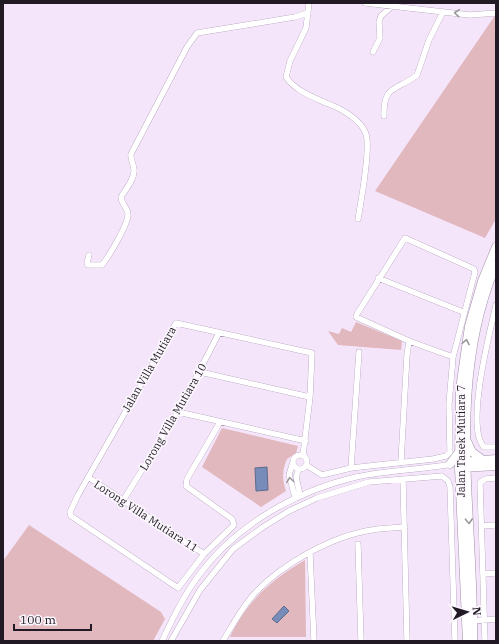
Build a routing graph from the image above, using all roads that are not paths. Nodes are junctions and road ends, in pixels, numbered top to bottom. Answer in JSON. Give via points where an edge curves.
{"nodes":[{"id":1,"x":309,"y":3,"type":"edge"},
{"id":2,"x":365,"y":3,"type":"edge"},
{"id":3,"x":392,"y":6,"type":"junction"},
{"id":4,"x":443,"y":12,"type":"junction"},
{"id":5,"x":308,"y":13,"type":"junction"},
{"id":6,"x":496,"y":13,"type":"edge"},
{"id":7,"x":373,"y":52,"type":"dead end"},
{"id":8,"x":384,"y":116,"type":"dead end"},
{"id":9,"x":358,"y":219,"type":"dead end"},
{"id":10,"x":496,"y":247,"type":"edge"},
{"id":11,"x":89,"y":255,"type":"dead end"},
{"id":12,"x":496,"y":265,"type":"edge"},
{"id":13,"x":378,"y":278,"type":"junction"},
{"id":14,"x":496,"y":305,"type":"edge"},
{"id":15,"x":463,"y":312,"type":"junction"},
{"id":16,"x":219,"y":334,"type":"junction"},
{"id":17,"x":409,"y":341,"type":"junction"},
{"id":18,"x":359,"y":352,"type":"dead end"},
{"id":19,"x":453,"y":357,"type":"junction"},
{"id":20,"x":200,"y":372,"type":"junction"},
{"id":21,"x":310,"y":397,"type":"junction"},
{"id":22,"x":178,"y":412,"type":"junction"},
{"id":23,"x":220,"y":422,"type":"junction"},
{"id":24,"x":466,"y":438,"type":"junction"},
{"id":25,"x":306,"y":440,"type":"junction"},
{"id":26,"x":496,"y":447,"type":"edge"},
{"id":27,"x":303,"y":455,"type":"junction"},
{"id":28,"x":496,"y":459,"type":"edge"},
{"id":29,"x":401,"y":461,"type":"junction"},
{"id":30,"x":293,"y":462,"type":"junction"},
{"id":31,"x":485,"y":463,"type":"junction"},
{"id":32,"x":306,"y":465,"type":"junction"},
{"id":33,"x":457,"y":465,"type":"junction"},
{"id":34,"x":496,"y":466,"type":"edge"},
{"id":35,"x":351,"y":468,"type":"junction"},
{"id":36,"x":299,"y":469,"type":"junction"},
{"id":37,"x":88,"y":477,"type":"junction"},
{"id":38,"x":496,"y":478,"type":"edge"},
{"id":39,"x":403,"y":479,"type":"junction"},
{"id":40,"x":467,"y":486,"type":"junction"},
{"id":41,"x":297,"y":496,"type":"junction"},
{"id":42,"x":124,"y":499,"type":"junction"},
{"id":43,"x":496,"y":525,"type":"edge"},
{"id":44,"x":482,"y":526,"type":"junction"},
{"id":45,"x":405,"y":527,"type":"junction"},
{"id":46,"x":358,"y":544,"type":"dead end"},
{"id":47,"x":310,"y":553,"type":"junction"},
{"id":48,"x":204,"y":554,"type":"junction"},
{"id":49,"x":496,"y":573,"type":"edge"},
{"id":50,"x":484,"y":574,"type":"junction"},
{"id":51,"x":496,"y":619,"type":"edge"},
{"id":52,"x":484,"y":620,"type":"junction"},
{"id":53,"x":473,"y":621,"type":"junction"},
{"id":54,"x":162,"y":641,"type":"edge"},
{"id":55,"x":171,"y":641,"type":"edge"},
{"id":56,"x":223,"y":641,"type":"edge"},
{"id":57,"x":314,"y":641,"type":"edge"},
{"id":58,"x":361,"y":641,"type":"edge"},
{"id":59,"x":407,"y":641,"type":"edge"},
{"id":60,"x":455,"y":641,"type":"edge"},
{"id":61,"x":467,"y":641,"type":"edge"},
{"id":62,"x":473,"y":641,"type":"edge"},
{"id":63,"x":485,"y":641,"type":"edge"}],
"edges":[{"from":1,"to":5,"type":"street"},
{"from":2,"to":3,"type":"street"},
{"from":3,"to":4,"type":"street"},
{"from":3,"to":7,"type":"street","via":[[381,16],[380,38]]},
{"from":6,"to":4,"type":"street","one_way":true,"via":[[470,15]]},
{"from":4,"to":8,"type":"street","via":[[429,40],[418,75],[392,90],[386,97]]},
{"from":5,"to":9,"type":"street","via":[[306,28],[290,61],[286,77],[303,93],[338,108],[358,122],[366,133],[368,146]]},
{"from":5,"to":11,"type":"street","via":[[197,33],[187,47],[131,154],[133,177],[121,197],[127,211],[127,221],[102,265],[88,265]]},
{"from":33,"to":10,"type":"street","name":"Jalan Tasek Mutiara 7","one_way":true,"via":[[465,346],[482,281]]},
{"from":12,"to":24,"type":"street","name":"Jalan Tasek Mutiara 7","via":[[483,301],[468,371]]},
{"from":13,"to":15,"type":"street"},
{"from":13,"to":15,"type":"street","via":[[402,239],[408,238],[474,269],[475,275]]},
{"from":13,"to":17,"type":"street","via":[[356,317]]},
{"from":14,"to":26,"type":"street","name":"Jalan Tasek Mutiara 7","via":[[480,381],[477,422],[480,443],[484,447]]},
{"from":15,"to":19,"type":"street"},
{"from":16,"to":20,"type":"street","name":"Lorong Villa Mutiara 10"},
{"from":16,"to":21,"type":"street","name":"Jalan Villa Mutiara","via":[[312,353]]},
{"from":16,"to":37,"type":"street","name":"Jalan Villa Mutiara","via":[[176,323]]},
{"from":17,"to":19,"type":"street"},
{"from":17,"to":29,"type":"street"},
{"from":18,"to":35,"type":"street"},
{"from":19,"to":29,"type":"street","via":[[449,454],[432,459]]},
{"from":20,"to":21,"type":"street"},
{"from":20,"to":22,"type":"street","name":"Lorong Villa Mutiara 10"},
{"from":21,"to":25,"type":"street","name":"Jalan Villa Mutiara"},
{"from":22,"to":23,"type":"street"},
{"from":22,"to":42,"type":"street","name":"Lorong Villa Mutiara 10"},
{"from":23,"to":25,"type":"street"},
{"from":23,"to":48,"type":"street","via":[[187,479],[186,486],[234,521],[232,527]]},
{"from":24,"to":31,"type":"street","via":[[472,452]]},
{"from":24,"to":33,"type":"street","name":"Jalan Tasek Mutiara 7"},
{"from":25,"to":27,"type":"street","name":"Jalan Villa Mutiara"},
{"from":27,"to":30,"type":"street","via":[[296,456]]},
{"from":27,"to":32,"type":"street","via":[[307,460]]},
{"from":28,"to":31,"type":"street"},
{"from":29,"to":35,"type":"street"},
{"from":30,"to":36,"type":"street"},
{"from":41,"to":30,"type":"street","one_way":true,"via":[[289,475]]},
{"from":31,"to":33,"type":"street"},
{"from":31,"to":34,"type":"street"},
{"from":31,"to":40,"type":"street","via":[[473,475]]},
{"from":32,"to":35,"type":"street","via":[[322,476]]},
{"from":32,"to":36,"type":"street"},
{"from":33,"to":40,"type":"street"},
{"from":33,"to":41,"type":"street","via":[[355,477]]},
{"from":33,"to":61,"type":"street","name":"Jalan Tasek Mutiara 7","via":[[460,478]]},
{"from":36,"to":41,"type":"street","via":[[296,477]]},
{"from":37,"to":42,"type":"street","name":"Lorong Villa Mutiara 11"},
{"from":37,"to":48,"type":"street","name":"Jalan Villa Mutiara","via":[[70,512],[71,516],[175,588],[180,587]]},
{"from":38,"to":44,"type":"street","via":[[485,479],[480,483]]},
{"from":39,"to":45,"type":"street"},
{"from":39,"to":55,"type":"street","via":[[369,482],[316,498],[263,527],[234,549],[200,590]]},
{"from":39,"to":60,"type":"street","via":[[442,476],[450,486]]},
{"from":40,"to":53,"type":"street","one_way":true},
{"from":41,"to":54,"type":"street","via":[[252,524],[227,544],[199,575],[175,613]]},
{"from":42,"to":48,"type":"street","name":"Lorong Villa Mutiara 11"},
{"from":43,"to":44,"type":"street"},
{"from":44,"to":50,"type":"street"},
{"from":45,"to":47,"type":"street","via":[[364,532]]},
{"from":45,"to":59,"type":"street"},
{"from":46,"to":58,"type":"street"},
{"from":47,"to":56,"type":"street","via":[[284,568],[255,593]]},
{"from":47,"to":57,"type":"street"},
{"from":49,"to":50,"type":"street"},
{"from":50,"to":52,"type":"street"},
{"from":51,"to":52,"type":"street"},
{"from":52,"to":53,"type":"street"},
{"from":52,"to":63,"type":"street"},
{"from":53,"to":62,"type":"street"}]}
